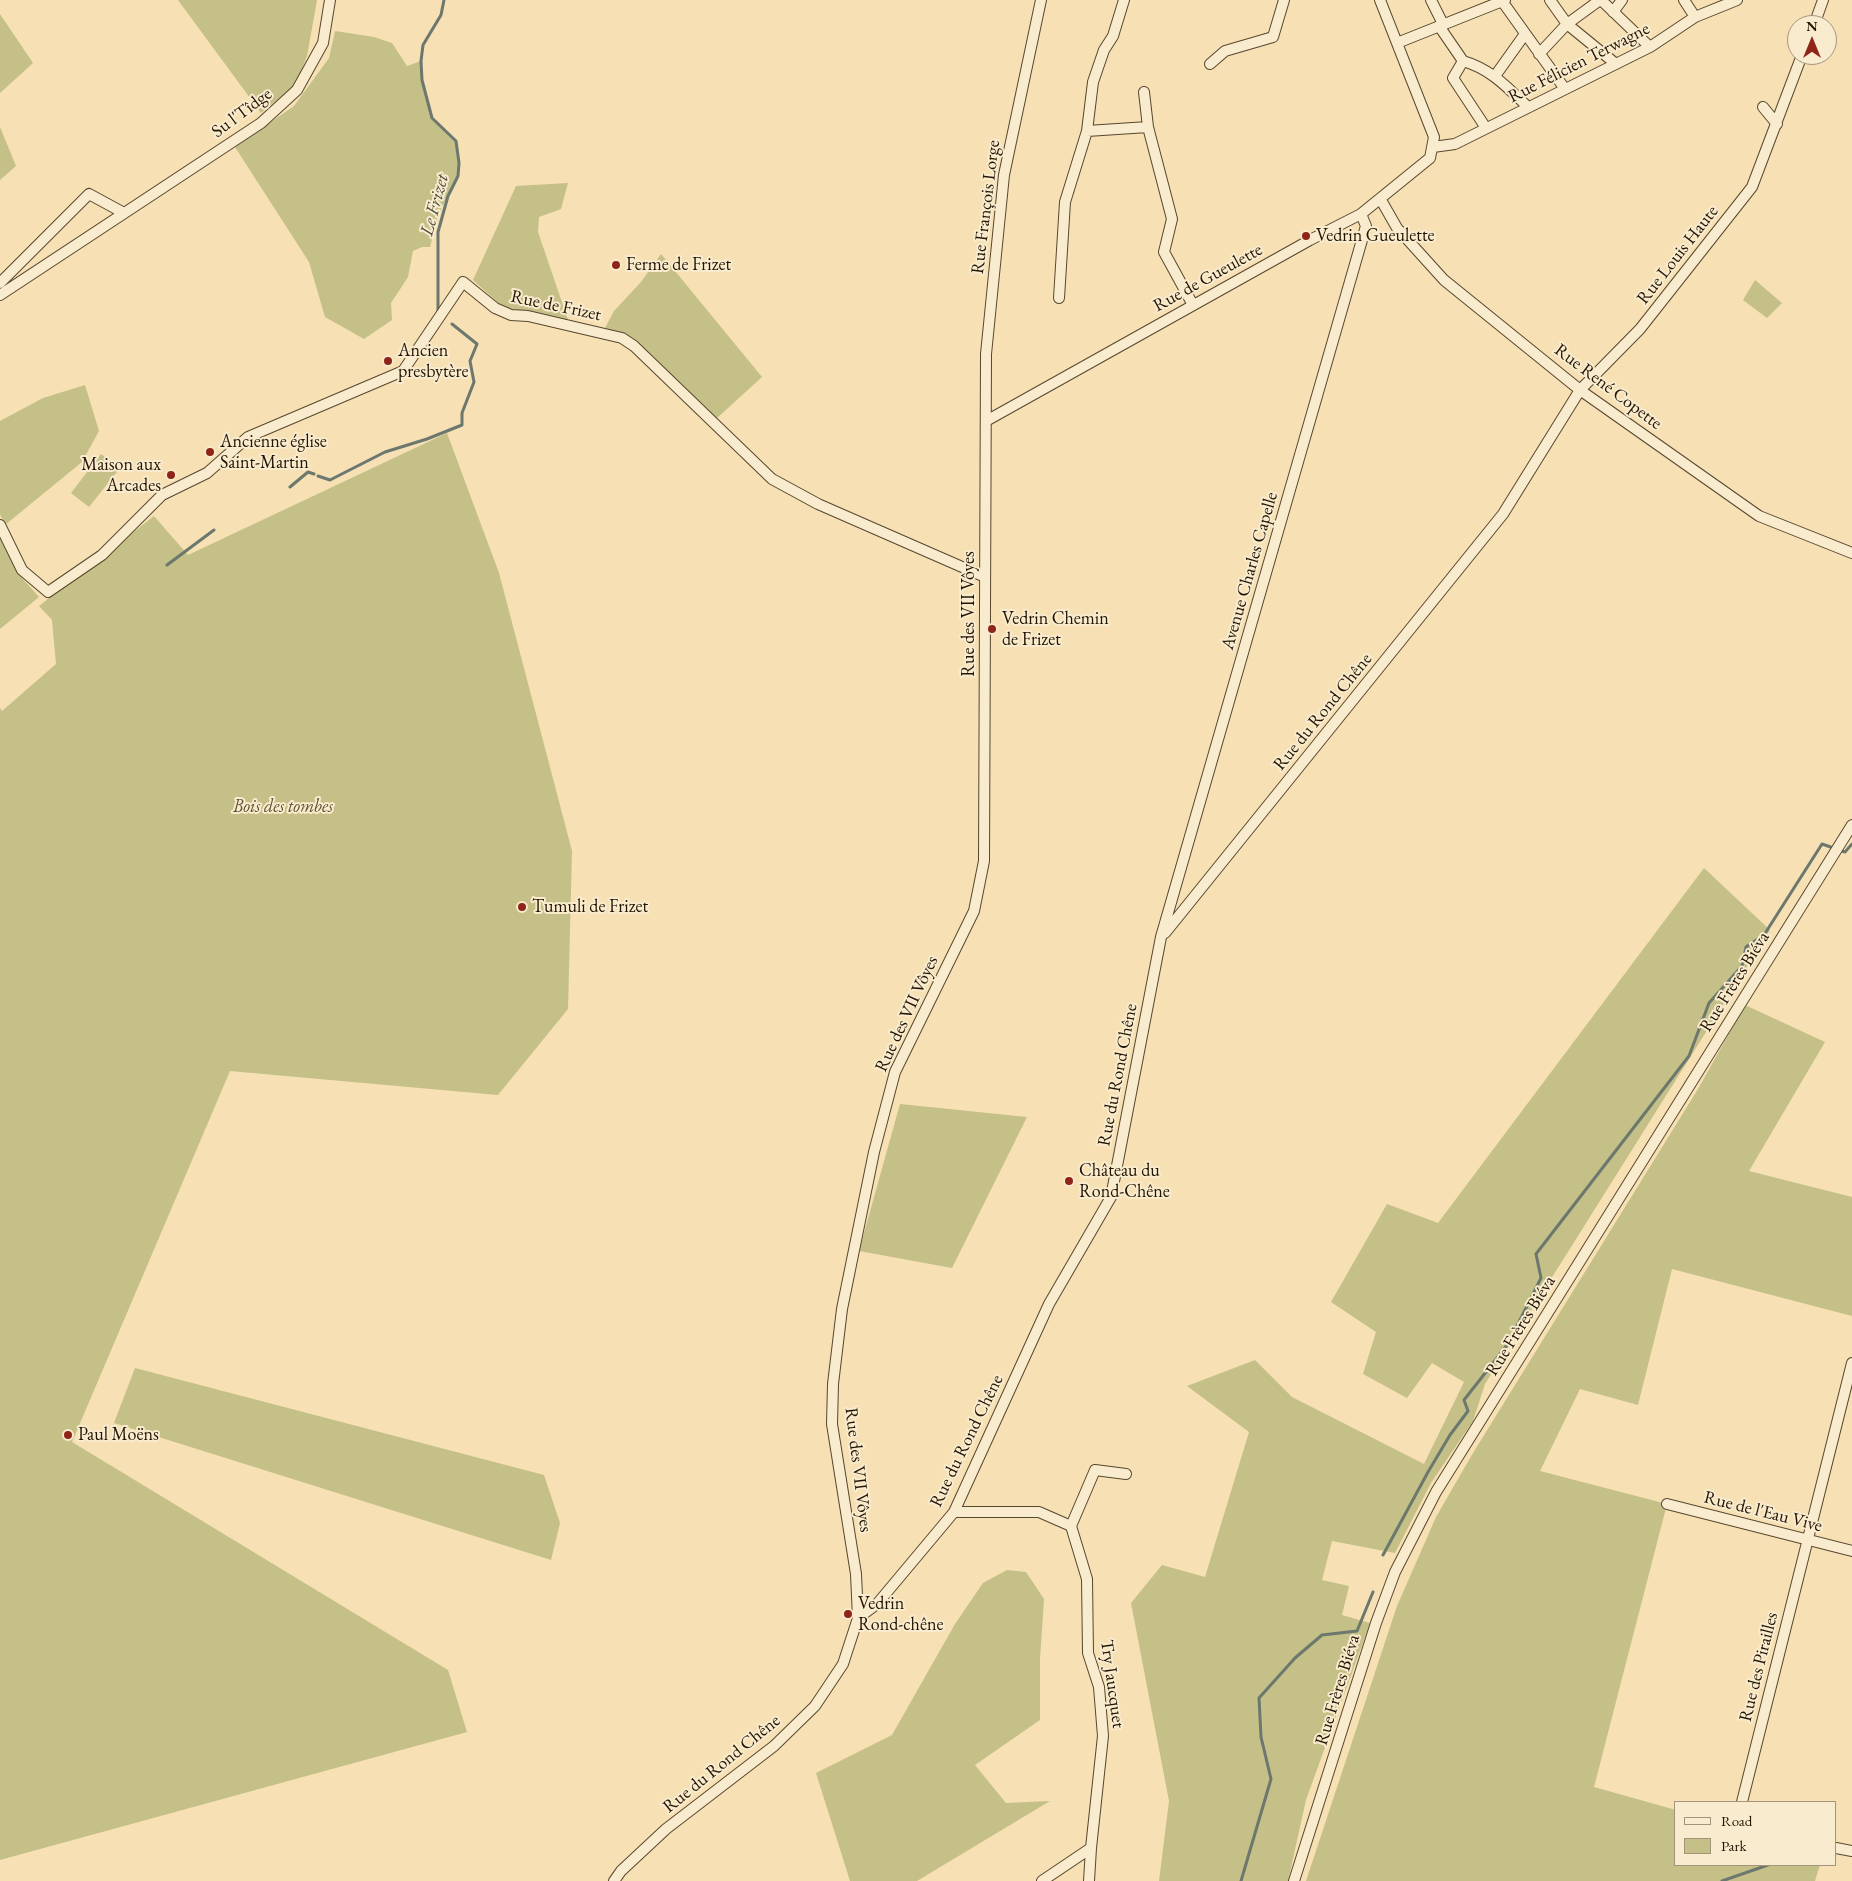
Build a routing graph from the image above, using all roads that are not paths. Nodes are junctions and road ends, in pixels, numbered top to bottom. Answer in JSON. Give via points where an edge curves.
{"nodes":[{"id":1,"x":330,"y":0,"type":"edge"},
{"id":2,"x":1041,"y":0,"type":"edge"},
{"id":3,"x":1124,"y":0,"type":"edge"},
{"id":4,"x":1284,"y":0,"type":"edge"},
{"id":5,"x":1380,"y":0,"type":"edge"},
{"id":6,"x":1430,"y":0,"type":"edge"},
{"id":7,"x":1475,"y":0,"type":"edge"},
{"id":8,"x":1550,"y":0,"type":"edge"},
{"id":9,"x":1601,"y":0,"type":"edge"},
{"id":10,"x":1622,"y":0,"type":"edge"},
{"id":11,"x":1684,"y":0,"type":"edge"},
{"id":12,"x":1737,"y":0,"type":"edge"},
{"id":13,"x":1823,"y":0,"type":"edge"},
{"id":14,"x":1503,"y":1,"type":"edge"},
{"id":15,"x":1480,"y":10,"type":"junction"},
{"id":16,"x":1613,"y":12,"type":"junction"},
{"id":17,"x":1818,"y":15,"type":"edge"},
{"id":18,"x":1695,"y":17,"type":"junction"},
{"id":19,"x":1567,"y":24,"type":"junction"},
{"id":20,"x":1441,"y":25,"type":"junction"},
{"id":21,"x":1525,"y":34,"type":"junction"},
{"id":22,"x":1397,"y":43,"type":"junction"},
{"id":23,"x":1650,"y":47,"type":"junction"},
{"id":24,"x":1539,"y":54,"type":"junction"},
{"id":25,"x":1463,"y":61,"type":"junction"},
{"id":26,"x":1210,"y":64,"type":"dead end"},
{"id":27,"x":1616,"y":64,"type":"junction"},
{"id":28,"x":1798,"y":65,"type":"edge"},
{"id":29,"x":1495,"y":76,"type":"junction"},
{"id":30,"x":1565,"y":89,"type":"junction"},
{"id":31,"x":1144,"y":92,"type":"dead end"},
{"id":32,"x":1528,"y":107,"type":"junction"},
{"id":33,"x":1763,"y":107,"type":"dead end"},
{"id":34,"x":1777,"y":124,"type":"junction"},
{"id":35,"x":1148,"y":127,"type":"junction"},
{"id":36,"x":1486,"y":128,"type":"junction"},
{"id":37,"x":1087,"y":130,"type":"junction"},
{"id":38,"x":1434,"y":148,"type":"junction"},
{"id":39,"x":1381,"y":200,"type":"junction"},
{"id":40,"x":124,"y":213,"type":"junction"},
{"id":41,"x":1361,"y":214,"type":"junction"},
{"id":42,"x":0,"y":284,"type":"edge"},
{"id":43,"x":0,"y":296,"type":"edge"},
{"id":44,"x":1059,"y":298,"type":"dead end"},
{"id":45,"x":1194,"y":305,"type":"junction"},
{"id":46,"x":1580,"y":390,"type":"junction"},
{"id":47,"x":986,"y":421,"type":"junction"},
{"id":48,"x":0,"y":525,"type":"edge"},
{"id":49,"x":1852,"y":553,"type":"edge"},
{"id":50,"x":986,"y":577,"type":"junction"},
{"id":51,"x":1852,"y":825,"type":"edge"},
{"id":52,"x":1161,"y":938,"type":"junction"},
{"id":53,"x":1852,"y":1363,"type":"edge"},
{"id":54,"x":1126,"y":1474,"type":"dead end"},
{"id":55,"x":1667,"y":1504,"type":"dead end"},
{"id":56,"x":954,"y":1512,"type":"junction"},
{"id":57,"x":1071,"y":1526,"type":"junction"},
{"id":58,"x":1808,"y":1540,"type":"junction"},
{"id":59,"x":1852,"y":1551,"type":"edge"},
{"id":60,"x":858,"y":1618,"type":"junction"},
{"id":61,"x":1742,"y":1801,"type":"edge"},
{"id":62,"x":1091,"y":1848,"type":"junction"},
{"id":63,"x":1837,"y":1848,"type":"edge"},
{"id":64,"x":1852,"y":1851,"type":"edge"},
{"id":65,"x":614,"y":1881,"type":"edge"},
{"id":66,"x":1042,"y":1881,"type":"edge"},
{"id":67,"x":1089,"y":1881,"type":"edge"},
{"id":68,"x":1294,"y":1881,"type":"edge"}],
"edges":[{"from":1,"to":40,"type":"street","name":"Su l'Tîdge","via":[[323,43],[297,90],[260,124]]},
{"from":2,"to":47,"type":"street","name":"Rue François Lorge","via":[[1004,175],[986,354]]},
{"from":3,"to":37,"type":"street","via":[[1093,82]]},
{"from":4,"to":26,"type":"street","via":[[1273,37],[1225,51]]},
{"from":5,"to":22,"type":"street"},
{"from":6,"to":20,"type":"street"},
{"from":7,"to":15,"type":"street"},
{"from":8,"to":19,"type":"street"},
{"from":9,"to":16,"type":"street"},
{"from":9,"to":19,"type":"street"},
{"from":10,"to":16,"type":"street"},
{"from":11,"to":18,"type":"street"},
{"from":12,"to":18,"type":"street","name":"Rue Félicien Terwagne"},
{"from":13,"to":17,"type":"street"},
{"from":14,"to":15,"type":"street"},
{"from":14,"to":21,"type":"street"},
{"from":15,"to":20,"type":"street"},
{"from":16,"to":23,"type":"street"},
{"from":18,"to":23,"type":"street","name":"Rue Félicien Terwagne"},
{"from":19,"to":24,"type":"street"},
{"from":19,"to":27,"type":"street"},
{"from":20,"to":22,"type":"street"},
{"from":20,"to":25,"type":"street"},
{"from":21,"to":24,"type":"street"},
{"from":21,"to":29,"type":"street"},
{"from":22,"to":38,"type":"street","via":[[1434,137]]},
{"from":23,"to":27,"type":"street","name":"Rue Félicien Terwagne"},
{"from":24,"to":30,"type":"street"},
{"from":25,"to":29,"type":"street","via":[[1478,65]]},
{"from":25,"to":36,"type":"street","via":[[1453,78]]},
{"from":27,"to":30,"type":"street","name":"Rue Félicien Terwagne"},
{"from":28,"to":34,"type":"street","name":"Rue Louis Haute"},
{"from":29,"to":32,"type":"street"},
{"from":30,"to":32,"type":"street","name":"Rue Félicien Terwagne"},
{"from":31,"to":35,"type":"street"},
{"from":32,"to":36,"type":"street","name":"Rue Félicien Terwagne"},
{"from":33,"to":34,"type":"street"},
{"from":34,"to":46,"type":"street","name":"Rue Louis Haute","via":[[1752,187],[1640,329]]},
{"from":35,"to":37,"type":"street"},
{"from":35,"to":45,"type":"street","via":[[1172,220],[1164,252]]},
{"from":36,"to":38,"type":"street","name":"Rue Félicien Terwagne","via":[[1455,144]]},
{"from":37,"to":44,"type":"street","via":[[1066,202]]},
{"from":38,"to":39,"type":"street","name":"Rue de Gueulette","via":[[1430,158]]},
{"from":39,"to":41,"type":"street","name":"Rue de Gueulette"},
{"from":39,"to":46,"type":"street","name":"Rue René Copette","via":[[1397,228],[1444,280]]},
{"from":40,"to":42,"type":"street","via":[[90,194]]},
{"from":40,"to":43,"type":"street","name":"Su l'Tîdge"},
{"from":41,"to":45,"type":"street","name":"Rue de Gueulette"},
{"from":41,"to":52,"type":"street","name":"Avenue Charles Capelle","via":[[1366,226]]},
{"from":45,"to":47,"type":"street","name":"Rue de Gueulette"},
{"from":46,"to":49,"type":"street","name":"Rue René Copette","via":[[1759,516]]},
{"from":46,"to":52,"type":"street","name":"Rue du Rond Chêne","via":[[1503,514]]},
{"from":47,"to":50,"type":"street","name":"Rue des VII Vôyes"},
{"from":48,"to":50,"type":"street","name":"Rue de Frizet","via":[[22,570],[48,592],[102,555],[162,495],[207,473],[248,437],[403,371],[462,282],[495,308],[511,315],[622,338],[772,479],[818,504]]},
{"from":50,"to":60,"type":"street","name":"Rue des VII Vôyes","via":[[984,861],[974,911],[895,1072],[842,1309],[832,1424],[856,1574]]},
{"from":51,"to":68,"type":"street","name":"Rue Frères Biéva","via":[[1436,1492],[1410,1539],[1376,1623]]},
{"from":52,"to":56,"type":"street","name":"Rue du Rond Chêne","via":[[1111,1197],[1049,1304]]},
{"from":53,"to":58,"type":"street","name":"Rue des Pirailles"},
{"from":54,"to":57,"type":"street","via":[[1095,1470]]},
{"from":55,"to":58,"type":"street","name":"Rue de l'Eau Vive"},
{"from":56,"to":57,"type":"street","via":[[1039,1512]]},
{"from":56,"to":60,"type":"street","name":"Rue du Rond Chêne","via":[[877,1604]]},
{"from":57,"to":62,"type":"street","name":"Try Jaucquet","via":[[1087,1579],[1088,1653],[1100,1688],[1104,1736]]},
{"from":58,"to":59,"type":"street","name":"Rue de l'Eau Vive"},
{"from":58,"to":61,"type":"street","name":"Rue des Pirailles"},
{"from":60,"to":65,"type":"street","name":"Rue du Rond Chêne","via":[[843,1664],[815,1706],[774,1746],[666,1829],[620,1871]]},
{"from":62,"to":66,"type":"street"},
{"from":62,"to":67,"type":"street","name":"Try Jaucquet"},
{"from":63,"to":64,"type":"street"}]}
